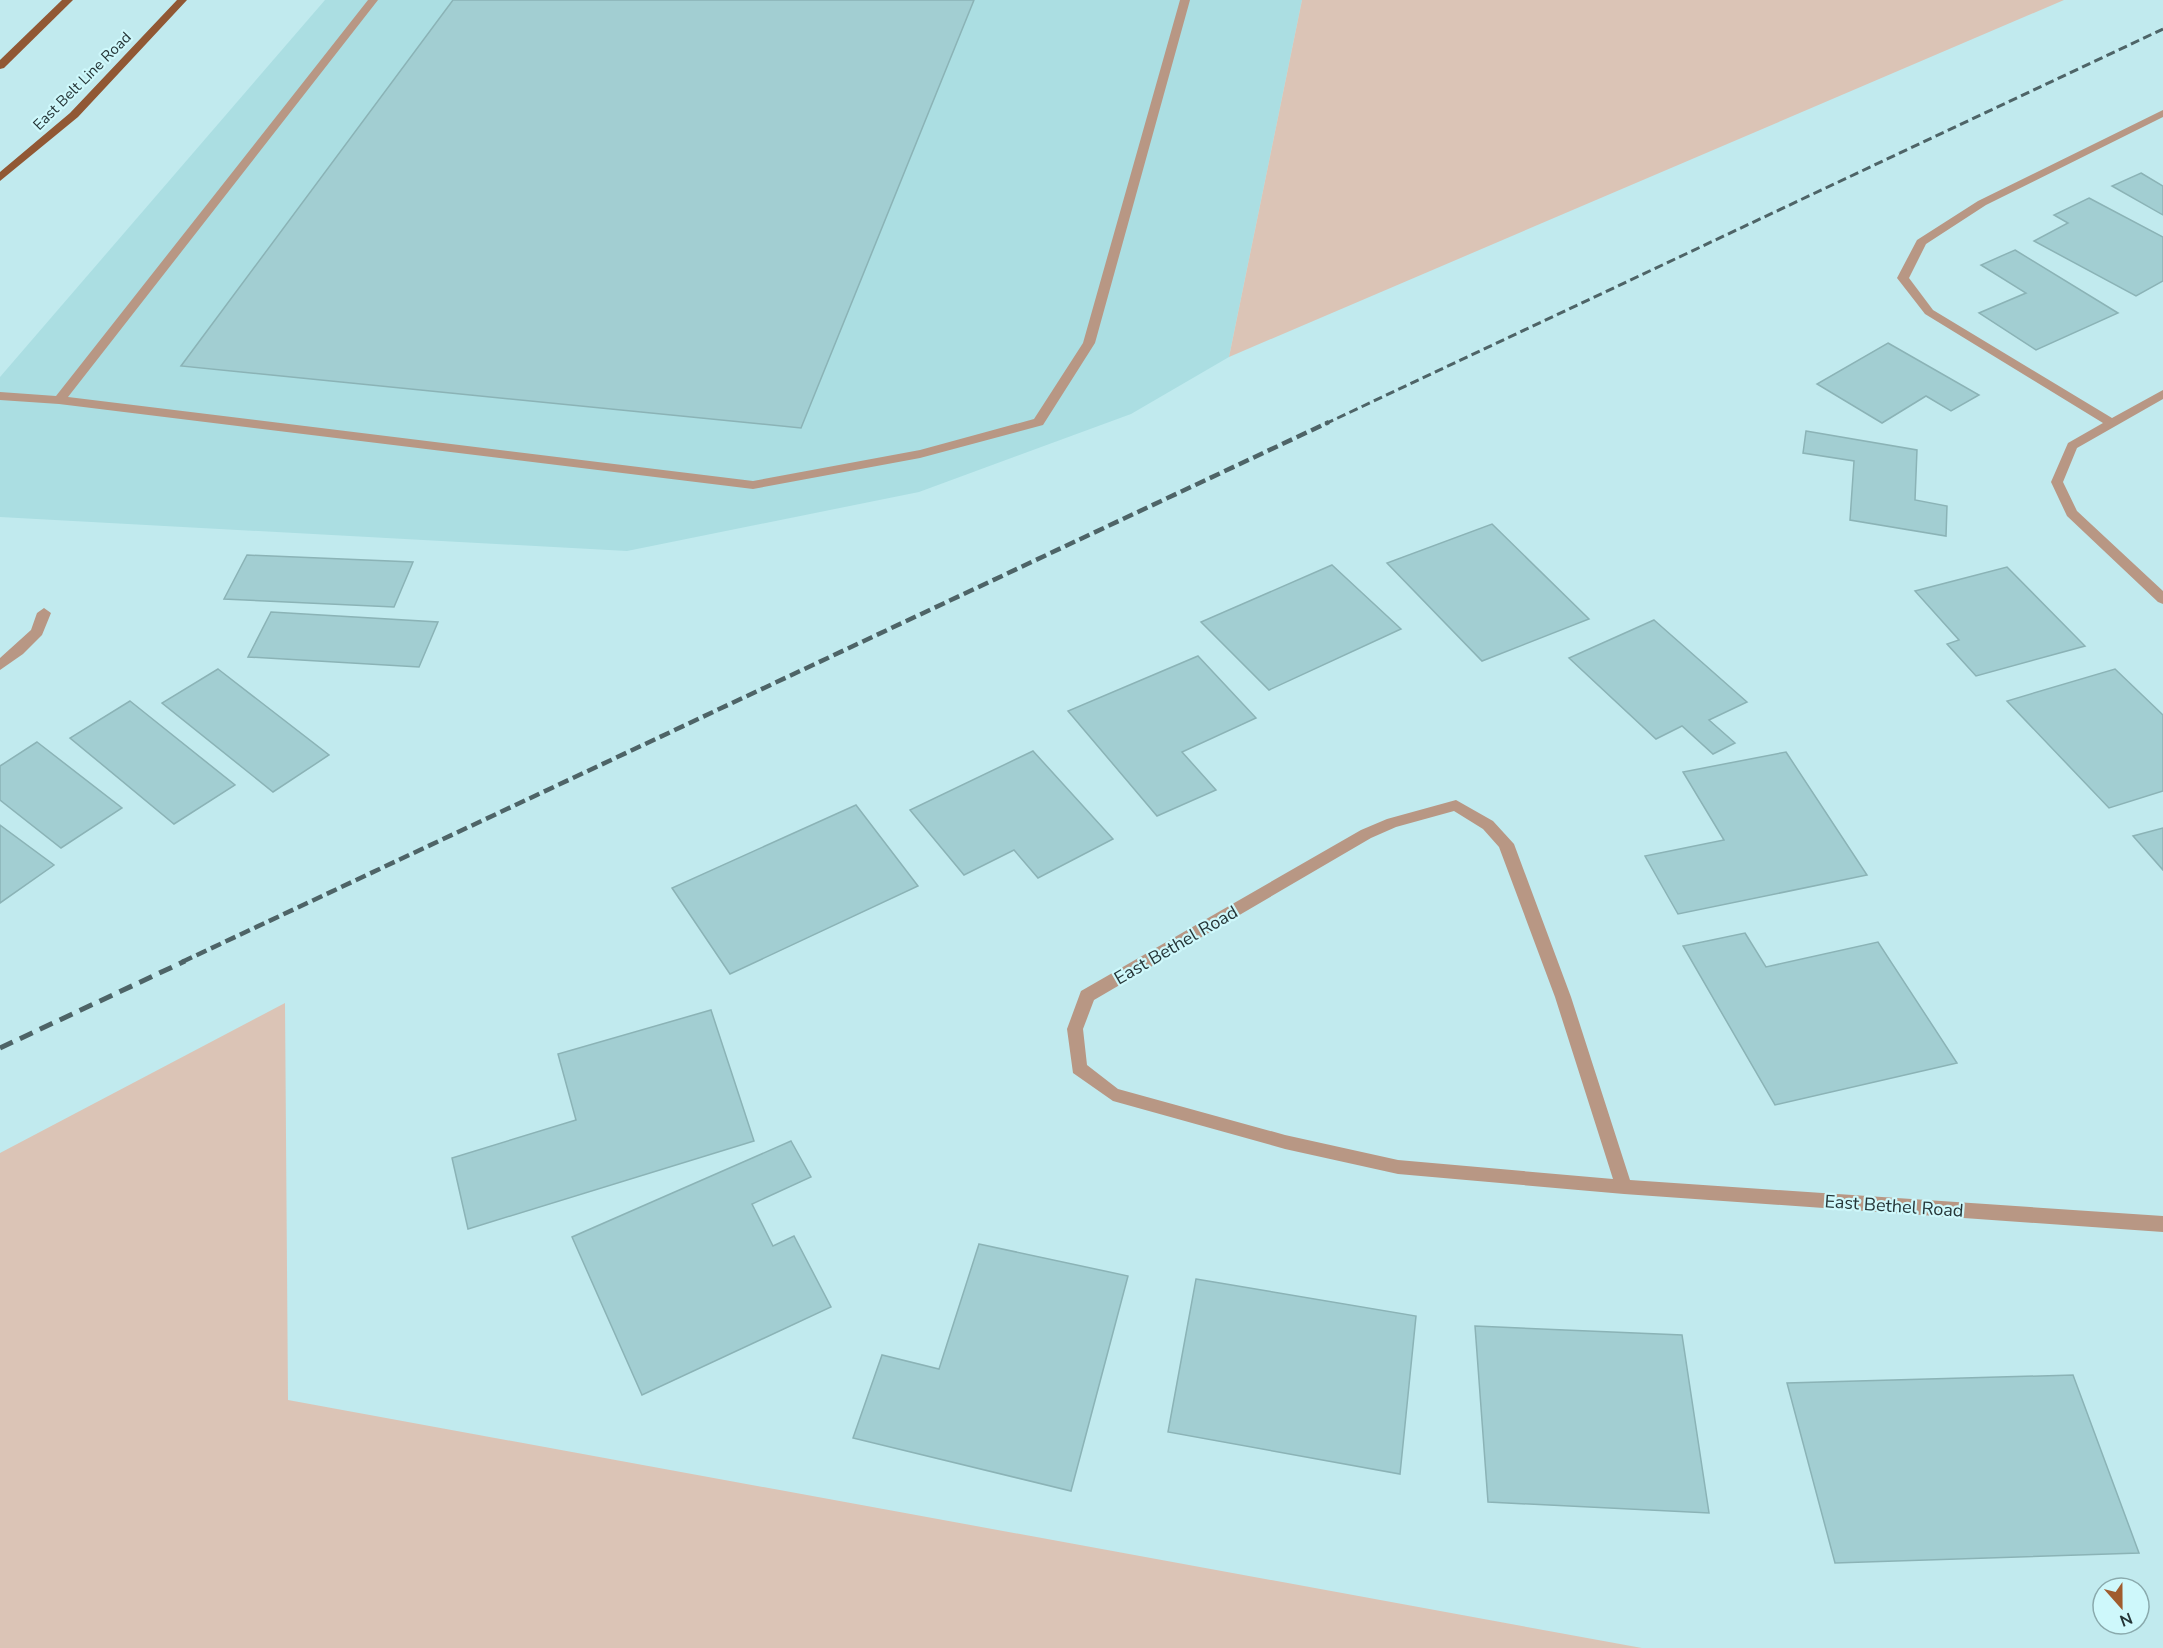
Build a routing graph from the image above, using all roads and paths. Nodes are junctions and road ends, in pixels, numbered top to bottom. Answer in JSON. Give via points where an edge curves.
{"nodes":[{"id":1,"x":68,"y":0,"type":"edge"},
{"id":2,"x":182,"y":0,"type":"edge"},
{"id":3,"x":373,"y":0,"type":"edge"},
{"id":4,"x":1185,"y":0,"type":"edge"},
{"id":5,"x":0,"y":66,"type":"edge"},
{"id":6,"x":2163,"y":113,"type":"edge"},
{"id":7,"x":0,"y":178,"type":"edge"},
{"id":8,"x":2163,"y":394,"type":"edge"},
{"id":9,"x":0,"y":396,"type":"edge"},
{"id":10,"x":59,"y":400,"type":"junction"},
{"id":11,"x":2111,"y":423,"type":"junction"},
{"id":12,"x":2163,"y":599,"type":"edge"},
{"id":13,"x":44,"y":613,"type":"dead end"},
{"id":14,"x":0,"y":665,"type":"edge"},
{"id":15,"x":1624,"y":1187,"type":"junction"},
{"id":16,"x":2163,"y":1224,"type":"edge"}],
"edges":[{"from":1,"to":5,"type":"main road"},
{"from":2,"to":7,"type":"main road","name":"East Belt Line Road","via":[[74,115]]},
{"from":3,"to":10,"type":"street"},
{"from":4,"to":10,"type":"street","via":[[1089,343],[1039,422],[920,454],[753,485]]},
{"from":6,"to":11,"type":"street","via":[[1974,209],[1921,242],[1903,278],[1929,312]]},
{"from":8,"to":11,"type":"street"},
{"from":9,"to":10,"type":"street"},
{"from":11,"to":12,"type":"street","via":[[2072,446],[2057,482],[2072,513]]},
{"from":13,"to":14,"type":"street","via":[[38,632]]},
{"from":15,"to":15,"type":"street","name":"East Bethel Road","via":[[1398,1167],[1285,1142],[1124,1098],[1079,1068],[1075,1029],[1087,996],[1366,834],[1456,805],[1488,825],[1506,844],[1563,997]]},
{"from":15,"to":16,"type":"street","name":"East Bethel Road"}]}
